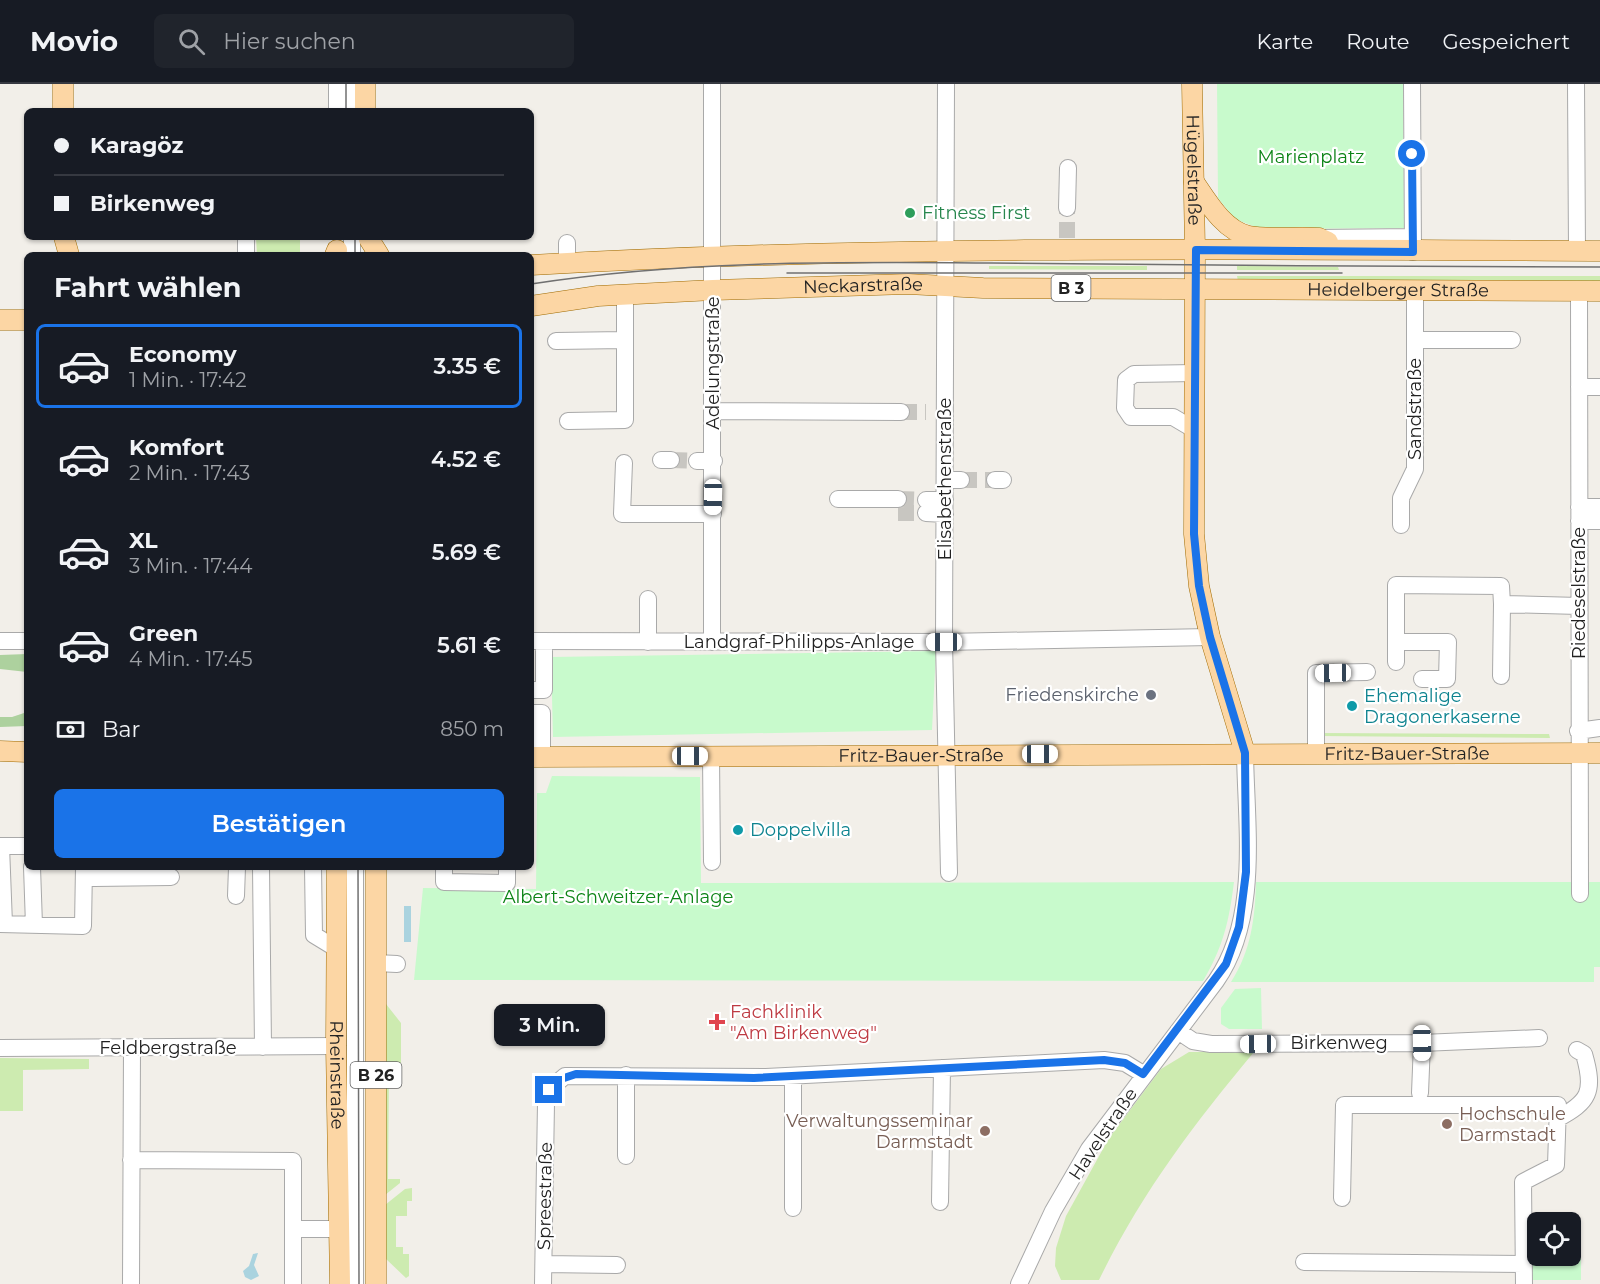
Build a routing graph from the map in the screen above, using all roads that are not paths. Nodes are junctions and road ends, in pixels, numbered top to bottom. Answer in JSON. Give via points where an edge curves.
{"nodes":[{"id":1,"x":63,"y":84,"type":"edge"},
{"id":2,"x":337,"y":84,"type":"edge"},
{"id":3,"x":349,"y":84,"type":"edge"},
{"id":4,"x":365,"y":84,"type":"edge"},
{"id":5,"x":712,"y":84,"type":"edge"},
{"id":6,"x":946,"y":84,"type":"edge"},
{"id":7,"x":1192,"y":84,"type":"edge"},
{"id":8,"x":1412,"y":84,"type":"edge"},
{"id":9,"x":1576,"y":84,"type":"edge"},
{"id":10,"x":63,"y":108,"type":"edge"},
{"id":11,"x":337,"y":108,"type":"edge"},
{"id":12,"x":350,"y":108,"type":"edge"},
{"id":13,"x":365,"y":108,"type":"edge"},
{"id":14,"x":1068,"y":168,"type":"dead end"},
{"id":15,"x":1194,"y":182,"type":"junction"},
{"id":16,"x":1064,"y":202,"type":"tunnel mouth"},
{"id":17,"x":1319,"y":238,"type":"junction"},
{"id":18,"x":1413,"y":244,"type":"junction"},
{"id":19,"x":1196,"y":250,"type":"junction"},
{"id":20,"x":1344,"y":250,"type":"junction"},
{"id":21,"x":946,"y":251,"type":"junction"},
{"id":22,"x":1578,"y":251,"type":"junction"},
{"id":23,"x":1600,"y":251,"type":"edge"},
{"id":24,"x":713,"y":256,"type":"junction"},
{"id":25,"x":534,"y":264,"type":"edge"},
{"id":26,"x":946,"y":286,"type":"junction"},
{"id":27,"x":1196,"y":289,"type":"junction"},
{"id":28,"x":713,"y":290,"type":"junction"},
{"id":29,"x":1415,"y":291,"type":"junction"},
{"id":30,"x":1579,"y":291,"type":"junction"},
{"id":31,"x":1600,"y":291,"type":"edge"},
{"id":32,"x":624,"y":295,"type":"junction"},
{"id":33,"x":534,"y":306,"type":"edge"},
{"id":34,"x":0,"y":320,"type":"edge"},
{"id":35,"x":24,"y":320,"type":"edge"},
{"id":36,"x":624,"y":340,"type":"junction"},
{"id":37,"x":1415,"y":340,"type":"junction"},
{"id":38,"x":1512,"y":340,"type":"dead end"},
{"id":39,"x":556,"y":341,"type":"dead end"},
{"id":40,"x":1195,"y":373,"type":"junction"},
{"id":41,"x":1579,"y":387,"type":"junction"},
{"id":42,"x":1600,"y":387,"type":"edge"},
{"id":43,"x":714,"y":411,"type":"junction"},
{"id":44,"x":901,"y":412,"type":"tunnel mouth"},
{"id":45,"x":568,"y":420,"type":"dead end"},
{"id":46,"x":1195,"y":430,"type":"junction"},
{"id":47,"x":624,"y":463,"type":"dead end"},
{"id":48,"x":838,"y":499,"type":"dead end"},
{"id":49,"x":898,"y":499,"type":"tunnel mouth"},
{"id":50,"x":926,"y":506,"type":"tunnel mouth"},
{"id":51,"x":945,"y":507,"type":"junction"},
{"id":52,"x":1600,"y":507,"type":"edge"},
{"id":53,"x":713,"y":514,"type":"junction"},
{"id":54,"x":1579,"y":514,"type":"junction"},
{"id":55,"x":1600,"y":521,"type":"edge"},
{"id":56,"x":1401,"y":525,"type":"dead end"},
{"id":57,"x":648,"y":599,"type":"dead end"},
{"id":58,"x":1502,"y":604,"type":"junction"},
{"id":59,"x":1579,"y":606,"type":"junction"},
{"id":60,"x":1210,"y":637,"type":"junction"},
{"id":61,"x":0,"y":641,"type":"edge"},
{"id":62,"x":24,"y":641,"type":"edge"},
{"id":63,"x":538,"y":641,"type":"edge"},
{"id":64,"x":648,"y":642,"type":"junction"},
{"id":65,"x":712,"y":642,"type":"junction"},
{"id":66,"x":944,"y":642,"type":"junction"},
{"id":67,"x":1396,"y":642,"type":"junction"},
{"id":68,"x":1396,"y":662,"type":"dead end"},
{"id":69,"x":1367,"y":672,"type":"dead end"},
{"id":70,"x":1501,"y":676,"type":"dead end"},
{"id":71,"x":1422,"y":679,"type":"dead end"},
{"id":72,"x":534,"y":690,"type":"edge"},
{"id":73,"x":534,"y":713,"type":"edge"},
{"id":74,"x":1600,"y":729,"type":"edge"},
{"id":75,"x":1578,"y":731,"type":"junction"},
{"id":76,"x":0,"y":751,"type":"edge"},
{"id":77,"x":24,"y":752,"type":"edge"},
{"id":78,"x":1316,"y":752,"type":"junction"},
{"id":79,"x":1245,"y":753,"type":"junction"},
{"id":80,"x":1578,"y":753,"type":"junction"},
{"id":81,"x":1600,"y":753,"type":"edge"},
{"id":82,"x":946,"y":755,"type":"junction"},
{"id":83,"x":711,"y":756,"type":"junction"},
{"id":84,"x":537,"y":757,"type":"edge"},
{"id":85,"x":1,"y":846,"type":"edge"},
{"id":86,"x":24,"y":846,"type":"edge"},
{"id":87,"x":712,"y":862,"type":"dead end"},
{"id":88,"x":32,"y":870,"type":"edge"},
{"id":89,"x":84,"y":870,"type":"edge"},
{"id":90,"x":94,"y":870,"type":"edge"},
{"id":91,"x":237,"y":870,"type":"edge"},
{"id":92,"x":261,"y":870,"type":"edge"},
{"id":93,"x":313,"y":870,"type":"edge"},
{"id":94,"x":337,"y":870,"type":"edge"},
{"id":95,"x":355,"y":870,"type":"edge"},
{"id":96,"x":376,"y":870,"type":"edge"},
{"id":97,"x":444,"y":870,"type":"edge"},
{"id":98,"x":507,"y":870,"type":"edge"},
{"id":99,"x":949,"y":873,"type":"dead end"},
{"id":100,"x":171,"y":877,"type":"dead end"},
{"id":101,"x":1580,"y":894,"type":"dead end"},
{"id":102,"x":236,"y":896,"type":"dead end"},
{"id":103,"x":2,"y":924,"type":"edge"},
{"id":104,"x":34,"y":925,"type":"junction"},
{"id":105,"x":337,"y":949,"type":"junction"},
{"id":106,"x":376,"y":963,"type":"junction"},
{"id":107,"x":397,"y":964,"type":"dead end"},
{"id":108,"x":1178,"y":1031,"type":"junction"},
{"id":109,"x":1539,"y":1038,"type":"dead end"},
{"id":110,"x":1422,"y":1043,"type":"junction"},
{"id":111,"x":336,"y":1046,"type":"junction"},
{"id":112,"x":262,"y":1047,"type":"junction"},
{"id":113,"x":0,"y":1048,"type":"edge"},
{"id":114,"x":132,"y":1048,"type":"junction"},
{"id":115,"x":1577,"y":1050,"type":"dead end"},
{"id":116,"x":942,"y":1068,"type":"junction"},
{"id":117,"x":1143,"y":1074,"type":"junction"},
{"id":118,"x":627,"y":1075,"type":"junction"},
{"id":119,"x":793,"y":1076,"type":"junction"},
{"id":120,"x":1420,"y":1093,"type":"dead end"},
{"id":121,"x":1557,"y":1119,"type":"junction"},
{"id":122,"x":626,"y":1156,"type":"dead end"},
{"id":123,"x":133,"y":1170,"type":"junction"},
{"id":124,"x":1342,"y":1198,"type":"dead end"},
{"id":125,"x":940,"y":1202,"type":"dead end"},
{"id":126,"x":793,"y":1208,"type":"dead end"},
{"id":127,"x":293,"y":1229,"type":"junction"},
{"id":128,"x":339,"y":1229,"type":"junction"},
{"id":129,"x":1304,"y":1262,"type":"dead end"},
{"id":130,"x":544,"y":1264,"type":"junction"},
{"id":131,"x":1524,"y":1264,"type":"junction"},
{"id":132,"x":617,"y":1265,"type":"dead end"},
{"id":133,"x":1025,"y":1282,"type":"edge"},
{"id":134,"x":131,"y":1284,"type":"edge"},
{"id":135,"x":293,"y":1284,"type":"edge"},
{"id":136,"x":340,"y":1284,"type":"edge"},
{"id":137,"x":355,"y":1284,"type":"edge"},
{"id":138,"x":376,"y":1284,"type":"edge"},
{"id":139,"x":543,"y":1284,"type":"edge"},
{"id":140,"x":1524,"y":1284,"type":"edge"}],
"edges":[{"from":1,"to":10,"type":"main road"},
{"from":2,"to":11,"type":"street"},
{"from":3,"to":12,"type":"street"},
{"from":4,"to":13,"type":"main road"},
{"from":5,"to":24,"type":"street","name":"Adelungstraße"},
{"from":6,"to":21,"type":"street","name":"Elisabethenstraße"},
{"from":7,"to":15,"type":"main road","name":"Hügelstraße"},
{"from":8,"to":18,"type":"street"},
{"from":9,"to":22,"type":"street"},
{"from":14,"to":16,"type":"street"},
{"from":15,"to":17,"type":"main road","via":[[1213,210],[1249,236]]},
{"from":15,"to":19,"type":"main road","name":"Hügelstraße"},
{"from":17,"to":18,"type":"street"},
{"from":17,"to":20,"type":"main road"},
{"from":18,"to":20,"type":"main road","number":"B 3"},
{"from":18,"to":22,"type":"main road","number":"B 3"},
{"from":19,"to":20,"type":"main road","number":"B 3"},
{"from":19,"to":21,"type":"main road","name":"Neckarstraße","number":"B 3","via":[[1067,245]]},
{"from":19,"to":27,"type":"main road","name":"Hügelstraße"},
{"from":21,"to":24,"type":"main road","name":"Neckarstraße","number":"B 3"},
{"from":21,"to":26,"type":"street","name":"Elisabethenstraße"},
{"from":22,"to":23,"type":"main road","number":"B 3"},
{"from":24,"to":25,"type":"main road","name":"Neckarstraße","number":"B 3","via":[[567,253]]},
{"from":24,"to":28,"type":"street","name":"Adelungstraße"},
{"from":26,"to":27,"type":"main road","name":"Neckarstraße","number":"B 3"},
{"from":26,"to":28,"type":"main road","name":"Neckarstraße","number":"B 3"},
{"from":26,"to":51,"type":"street","name":"Elisabethenstraße","via":[[953,480]]},
{"from":27,"to":29,"type":"main road","name":"Heidelberger Straße","number":"B 3"},
{"from":27,"to":40,"type":"main road","name":"Hügelstraße"},
{"from":28,"to":32,"type":"main road","name":"Neckarstraße","number":"B 3"},
{"from":28,"to":43,"type":"street","name":"Adelungstraße"},
{"from":29,"to":30,"type":"main road","name":"Heidelberger Straße","number":"B 3"},
{"from":29,"to":37,"type":"street","name":"Sandstraße"},
{"from":30,"to":31,"type":"main road","name":"Heidelberger Straße","number":"B 3"},
{"from":30,"to":41,"type":"street","name":"Riedeselstraße"},
{"from":32,"to":33,"type":"main road","name":"Neckarstraße","number":"B 3"},
{"from":32,"to":36,"type":"street"},
{"from":34,"to":35,"type":"main road"},
{"from":36,"to":39,"type":"street"},
{"from":36,"to":45,"type":"street","via":[[625,420]]},
{"from":37,"to":38,"type":"street"},
{"from":37,"to":56,"type":"street","name":"Sandstraße","via":[[1416,469],[1401,498]]},
{"from":40,"to":46,"type":"main road","name":"Hügelstraße"},
{"from":40,"to":46,"type":"street","via":[[1134,374],[1126,380],[1125,408],[1131,417],[1173,417]]},
{"from":41,"to":42,"type":"street"},
{"from":41,"to":54,"type":"street","name":"Riedeselstraße"},
{"from":43,"to":44,"type":"street"},
{"from":43,"to":53,"type":"street","name":"Adelungstraße","via":[[705,461]]},
{"from":46,"to":60,"type":"main road","name":"Hügelstraße","via":[[1194,534],[1199,586]]},
{"from":47,"to":53,"type":"street","via":[[622,514]]},
{"from":48,"to":49,"type":"street"},
{"from":50,"to":51,"type":"street"},
{"from":51,"to":66,"type":"street","name":"Elisabethenstraße"},
{"from":52,"to":54,"type":"street"},
{"from":53,"to":65,"type":"street","name":"Adelungstraße"},
{"from":54,"to":55,"type":"street"},
{"from":54,"to":59,"type":"street","name":"Riedeselstraße"},
{"from":57,"to":64,"type":"street"},
{"from":58,"to":59,"type":"street"},
{"from":58,"to":67,"type":"street","via":[[1501,586],[1396,585]]},
{"from":58,"to":70,"type":"street"},
{"from":59,"to":75,"type":"street","name":"Riedeselstraße"},
{"from":60,"to":66,"type":"street","name":"Landgraf-Philipps-Anlage"},
{"from":60,"to":79,"type":"main road","name":"Hügelstraße"},
{"from":61,"to":62,"type":"street"},
{"from":63,"to":64,"type":"street","name":"Landgraf-Philipps-Anlage"},
{"from":63,"to":72,"type":"street","via":[[544,690]]},
{"from":64,"to":65,"type":"street","name":"Landgraf-Philipps-Anlage"},
{"from":65,"to":66,"type":"street","name":"Landgraf-Philipps-Anlage"},
{"from":66,"to":82,"type":"street","name":"Elisabethenstraße"},
{"from":67,"to":68,"type":"street"},
{"from":67,"to":71,"type":"street","via":[[1448,642],[1448,680]]},
{"from":69,"to":78,"type":"street","via":[[1316,673]]},
{"from":73,"to":84,"type":"street","via":[[542,713]]},
{"from":74,"to":75,"type":"street"},
{"from":75,"to":80,"type":"street","name":"Riedeselstraße"},
{"from":76,"to":77,"type":"main road"},
{"from":78,"to":79,"type":"main road","name":"Fritz-Bauer-Straße"},
{"from":78,"to":80,"type":"main road","name":"Fritz-Bauer-Straße"},
{"from":79,"to":82,"type":"main road","name":"Fritz-Bauer-Straße"},
{"from":79,"to":108,"type":"street","name":"Havelstraße","via":[[1246,872],[1239,927],[1223,970]]},
{"from":80,"to":81,"type":"main road","name":"Fritz-Bauer-Straße"},
{"from":80,"to":101,"type":"street","name":"Riedeselstraße"},
{"from":82,"to":83,"type":"main road","name":"Fritz-Bauer-Straße"},
{"from":82,"to":99,"type":"street","name":"Elisabethenstraße"},
{"from":83,"to":84,"type":"main road","name":"Fritz-Bauer-Straße"},
{"from":83,"to":87,"type":"street"},
{"from":85,"to":86,"type":"street"},
{"from":85,"to":103,"type":"street"},
{"from":88,"to":104,"type":"street"},
{"from":89,"to":104,"type":"street","via":[[83,926]]},
{"from":90,"to":100,"type":"street","via":[[94,878]]},
{"from":91,"to":102,"type":"street"},
{"from":92,"to":112,"type":"street"},
{"from":93,"to":105,"type":"street","via":[[314,935]]},
{"from":94,"to":105,"type":"main road","name":"Rheinstraße","number":"B 26"},
{"from":95,"to":137,"type":"street","name":"Rheinstraße"},
{"from":96,"to":106,"type":"main road","number":"B 26"},
{"from":97,"to":98,"type":"street","via":[[444,882],[507,883]]},
{"from":103,"to":104,"type":"street"},
{"from":105,"to":111,"type":"main road","name":"Rheinstraße","number":"B 26"},
{"from":106,"to":107,"type":"street"},
{"from":106,"to":138,"type":"main road","number":"B 26"},
{"from":108,"to":110,"type":"street","name":"Birkenweg","via":[[1193,1041],[1211,1044]]},
{"from":108,"to":117,"type":"street","name":"Havelstraße"},
{"from":109,"to":110,"type":"street","name":"Birkenweg"},
{"from":110,"to":120,"type":"street"},
{"from":111,"to":112,"type":"street","name":"Feldbergstraße"},
{"from":111,"to":128,"type":"main road","name":"Rheinstraße","number":"B 26"},
{"from":112,"to":114,"type":"street","name":"Feldbergstraße"},
{"from":113,"to":114,"type":"street","name":"Feldbergstraße"},
{"from":114,"to":123,"type":"street"},
{"from":115,"to":121,"type":"street","via":[[1584,1054],[1587,1064],[1587,1096],[1579,1107]]},
{"from":116,"to":117,"type":"street","via":[[1109,1060],[1130,1065]]},
{"from":116,"to":119,"type":"street"},
{"from":116,"to":125,"type":"street"},
{"from":117,"to":133,"type":"street","name":"Havelstraße","via":[[1075,1172]]},
{"from":118,"to":119,"type":"street"},
{"from":118,"to":122,"type":"street"},
{"from":118,"to":130,"type":"street","name":"Spreestraße","via":[[565,1076],[549,1090]]},
{"from":119,"to":126,"type":"street"},
{"from":121,"to":124,"type":"street","via":[[1558,1105],[1344,1105]]},
{"from":121,"to":131,"type":"street","via":[[1556,1165],[1523,1182]]},
{"from":123,"to":127,"type":"street","via":[[293,1161]]},
{"from":123,"to":134,"type":"street"},
{"from":127,"to":128,"type":"street"},
{"from":127,"to":135,"type":"street"},
{"from":128,"to":136,"type":"main road","name":"Rheinstraße","number":"B 26"},
{"from":129,"to":131,"type":"street"},
{"from":130,"to":132,"type":"street"},
{"from":130,"to":139,"type":"street","name":"Spreestraße"},
{"from":131,"to":140,"type":"street"}]}
